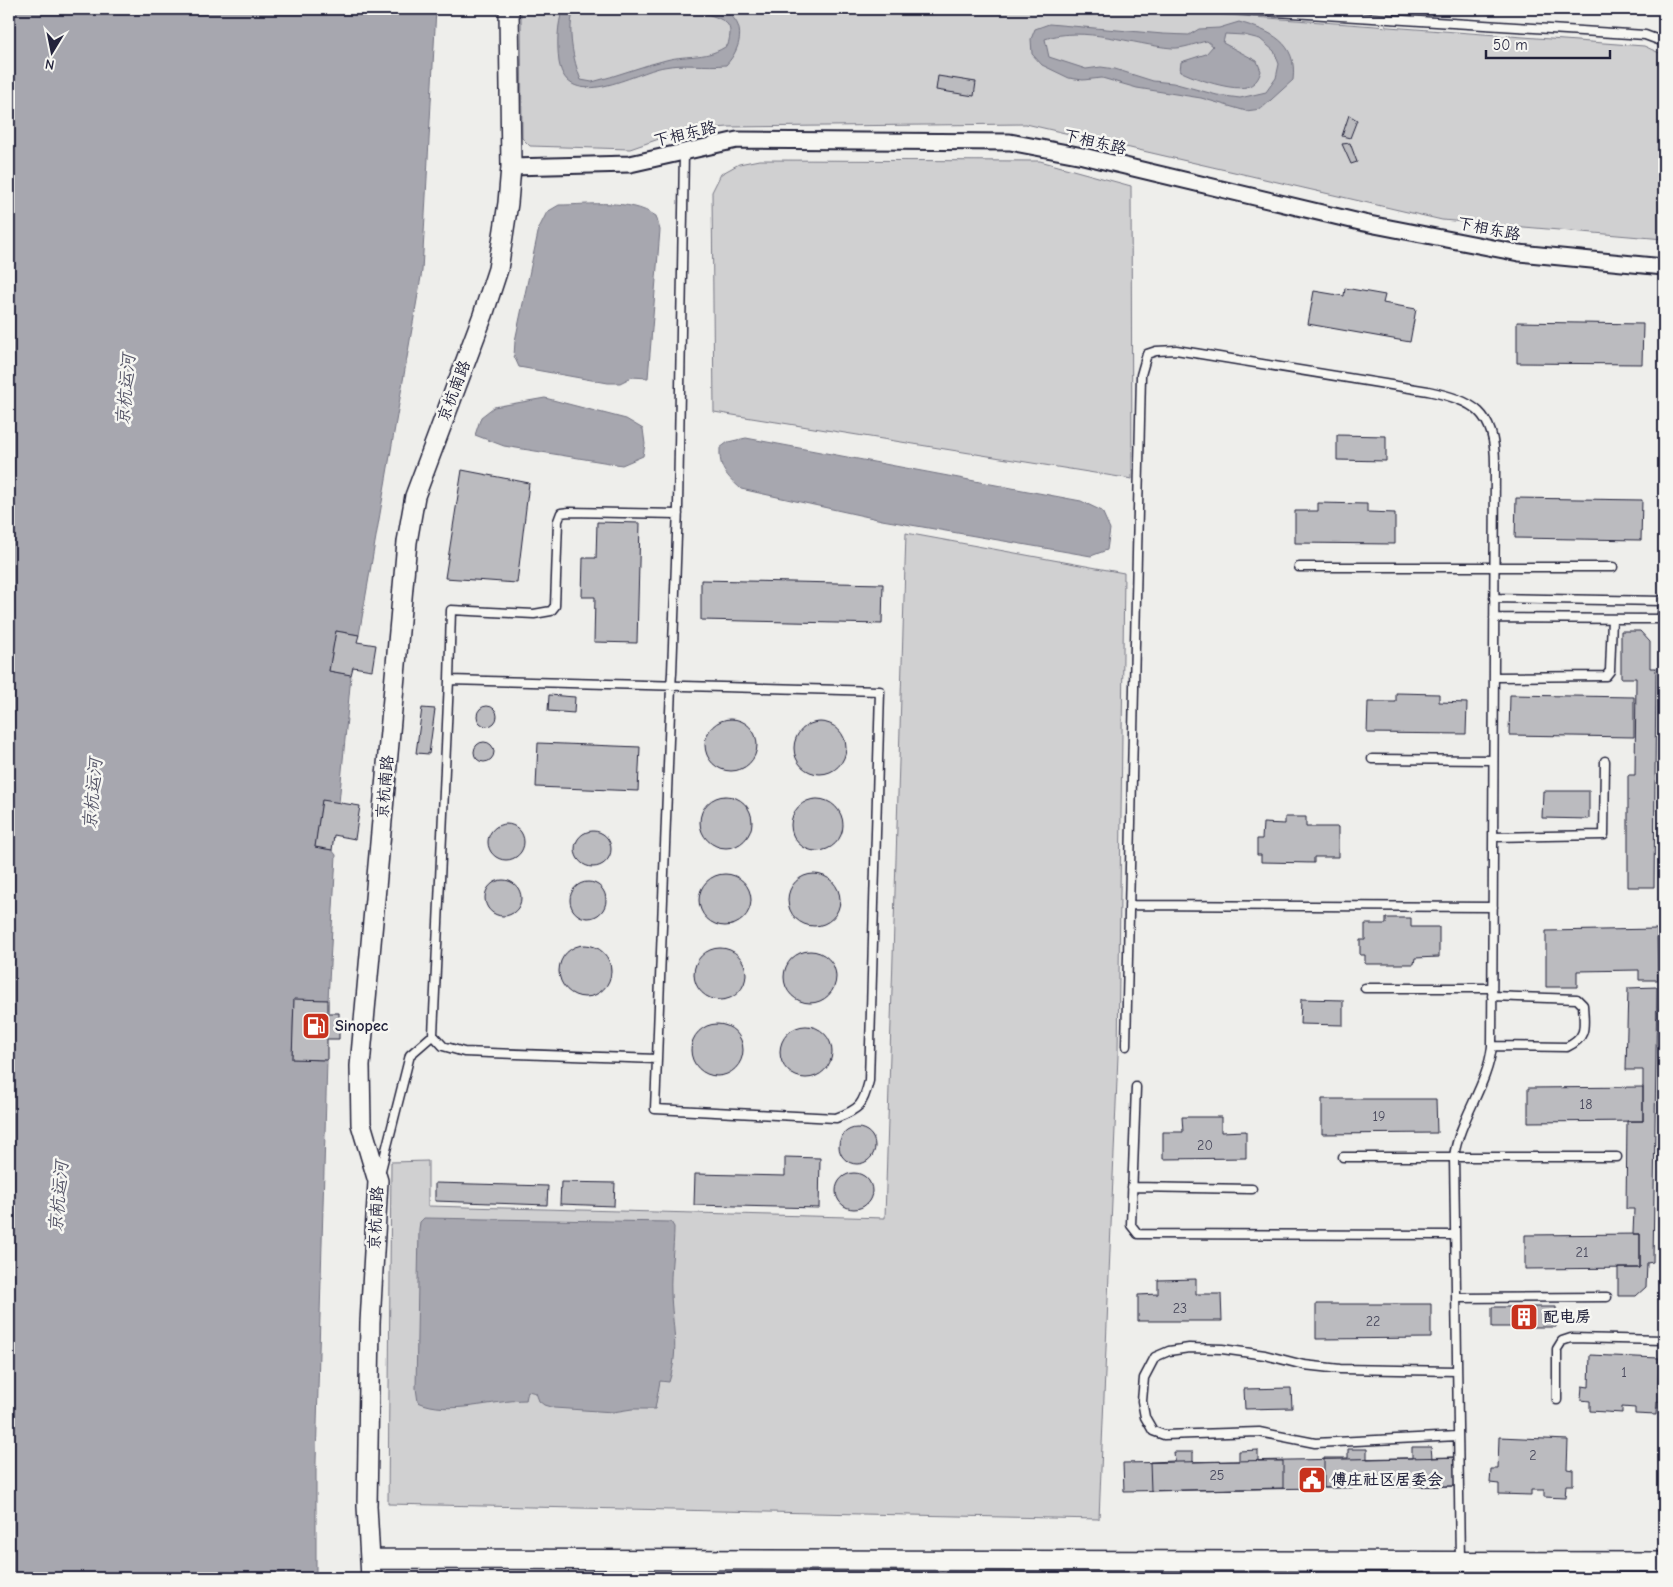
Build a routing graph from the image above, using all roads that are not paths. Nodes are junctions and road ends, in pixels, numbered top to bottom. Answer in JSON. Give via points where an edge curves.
{"nodes":[{"id":1,"x":509,"y":9,"type":"edge"},
{"id":2,"x":1229,"y":9,"type":"edge"},
{"id":3,"x":1664,"y":42,"type":"edge"},
{"id":4,"x":684,"y":153,"type":"junction"},
{"id":5,"x":511,"y":167,"type":"junction"},
{"id":6,"x":1664,"y":267,"type":"edge"},
{"id":7,"x":678,"y":514,"type":"junction"},
{"id":8,"x":1299,"y":567,"type":"dead end"},
{"id":9,"x":1494,"y":567,"type":"junction"},
{"id":10,"x":1614,"y":567,"type":"dead end"},
{"id":11,"x":1494,"y":598,"type":"junction"},
{"id":12,"x":1664,"y":600,"type":"edge"},
{"id":13,"x":1494,"y":618,"type":"junction"},
{"id":14,"x":1664,"y":618,"type":"edge"},
{"id":15,"x":1612,"y":619,"type":"junction"},
{"id":16,"x":1494,"y":677,"type":"junction"},
{"id":17,"x":449,"y":680,"type":"junction"},
{"id":18,"x":671,"y":686,"type":"junction"},
{"id":19,"x":1372,"y":759,"type":"dead end"},
{"id":20,"x":1493,"y":760,"type":"junction"},
{"id":21,"x":1605,"y":761,"type":"dead end"},
{"id":22,"x":1493,"y":837,"type":"junction"},
{"id":23,"x":1129,"y":905,"type":"junction"},
{"id":24,"x":1493,"y":907,"type":"junction"},
{"id":25,"x":1365,"y":988,"type":"dead end"},
{"id":26,"x":1492,"y":992,"type":"junction"},
{"id":27,"x":433,"y":1035,"type":"junction"},
{"id":28,"x":1126,"y":1046,"type":"dead end"},
{"id":29,"x":1492,"y":1046,"type":"junction"},
{"id":30,"x":657,"y":1059,"type":"junction"},
{"id":31,"x":1136,"y":1087,"type":"dead end"},
{"id":32,"x":1454,"y":1156,"type":"junction"},
{"id":33,"x":1343,"y":1157,"type":"dead end"},
{"id":34,"x":1617,"y":1157,"type":"dead end"},
{"id":35,"x":378,"y":1181,"type":"junction"},
{"id":36,"x":1132,"y":1187,"type":"junction"},
{"id":37,"x":1252,"y":1189,"type":"dead end"},
{"id":38,"x":1455,"y":1235,"type":"junction"},
{"id":39,"x":1607,"y":1297,"type":"dead end"},
{"id":40,"x":1456,"y":1298,"type":"junction"},
{"id":41,"x":1664,"y":1340,"type":"edge"},
{"id":42,"x":1457,"y":1371,"type":"junction"},
{"id":43,"x":1556,"y":1400,"type":"dead end"},
{"id":44,"x":1458,"y":1436,"type":"junction"},
{"id":45,"x":370,"y":1559,"type":"junction"},
{"id":46,"x":1460,"y":1562,"type":"junction"},
{"id":47,"x":1664,"y":1562,"type":"edge"},
{"id":48,"x":1066,"y":1570,"type":"edge"},
{"id":49,"x":1430,"y":1570,"type":"edge"},
{"id":50,"x":371,"y":1578,"type":"edge"}],
"edges":[{"from":1,"to":5,"type":"street","name":"京杭南路"},
{"from":2,"to":3,"type":"lane","via":[[1645,35]]},
{"from":4,"to":5,"type":"street","name":"下相东路","via":[[630,164]]},
{"from":4,"to":6,"type":"street","name":"下相东路","via":[[737,140],[1010,142],[1083,156],[1364,223],[1519,253]]},
{"from":4,"to":7,"type":"lane"},
{"from":5,"to":35,"type":"street","name":"京杭南路","via":[[498,269],[414,496],[407,542],[360,1066],[361,1124]]},
{"from":7,"to":17,"type":"lane","via":[[562,513],[558,521],[555,606],[550,611],[534,614],[451,610]]},
{"from":7,"to":18,"type":"lane"},
{"from":8,"to":9,"type":"lane"},
{"from":9,"to":10,"type":"lane"},
{"from":9,"to":11,"type":"lane"},
{"from":9,"to":23,"type":"lane","via":[[1495,455],[1491,427],[1465,400],[1428,391],[1176,350],[1147,354],[1141,375]]},
{"from":11,"to":12,"type":"lane"},
{"from":11,"to":13,"type":"lane"},
{"from":12,"to":14,"type":"lane"},
{"from":13,"to":15,"type":"lane"},
{"from":13,"to":16,"type":"lane"},
{"from":14,"to":15,"type":"lane"},
{"from":15,"to":16,"type":"lane","via":[[1610,671],[1606,676]]},
{"from":16,"to":20,"type":"lane"},
{"from":17,"to":18,"type":"lane"},
{"from":17,"to":27,"type":"lane"},
{"from":18,"to":30,"type":"lane"},
{"from":18,"to":30,"type":"lane","via":[[880,691],[870,1081],[865,1099],[855,1111],[836,1118],[655,1109]]},
{"from":19,"to":20,"type":"lane"},
{"from":20,"to":22,"type":"lane"},
{"from":21,"to":22,"type":"lane","via":[[1604,835]]},
{"from":22,"to":24,"type":"lane"},
{"from":23,"to":24,"type":"lane"},
{"from":23,"to":28,"type":"lane"},
{"from":24,"to":26,"type":"lane"},
{"from":25,"to":26,"type":"lane"},
{"from":26,"to":29,"type":"lane"},
{"from":26,"to":29,"type":"lane","via":[[1577,999],[1583,1005],[1584,1034],[1567,1047]]},
{"from":27,"to":30,"type":"lane","via":[[443,1046],[464,1052]]},
{"from":27,"to":35,"type":"lane","via":[[410,1055]]},
{"from":29,"to":32,"type":"lane","via":[[1487,1068],[1457,1136]]},
{"from":31,"to":36,"type":"lane"},
{"from":32,"to":33,"type":"lane"},
{"from":32,"to":34,"type":"lane"},
{"from":32,"to":38,"type":"lane"},
{"from":35,"to":45,"type":"street","name":"京杭南路","via":[[366,1506]]},
{"from":36,"to":37,"type":"lane"},
{"from":36,"to":38,"type":"lane","via":[[1131,1225],[1138,1234]]},
{"from":38,"to":40,"type":"lane"},
{"from":39,"to":40,"type":"lane"},
{"from":40,"to":42,"type":"lane"},
{"from":41,"to":43,"type":"lane","via":[[1571,1338],[1562,1341],[1557,1349]]},
{"from":42,"to":44,"type":"lane"},
{"from":42,"to":44,"type":"lane","via":[[1321,1368],[1265,1354],[1189,1348],[1156,1356],[1148,1367],[1142,1387],[1146,1417],[1153,1431],[1164,1434],[1259,1432],[1315,1443]]},
{"from":44,"to":46,"type":"lane"},
{"from":45,"to":48,"type":"street"},
{"from":45,"to":50,"type":"street","name":"京杭南路"},
{"from":46,"to":47,"type":"street"},
{"from":46,"to":49,"type":"street"},
{"from":48,"to":49,"type":"street"}]}
